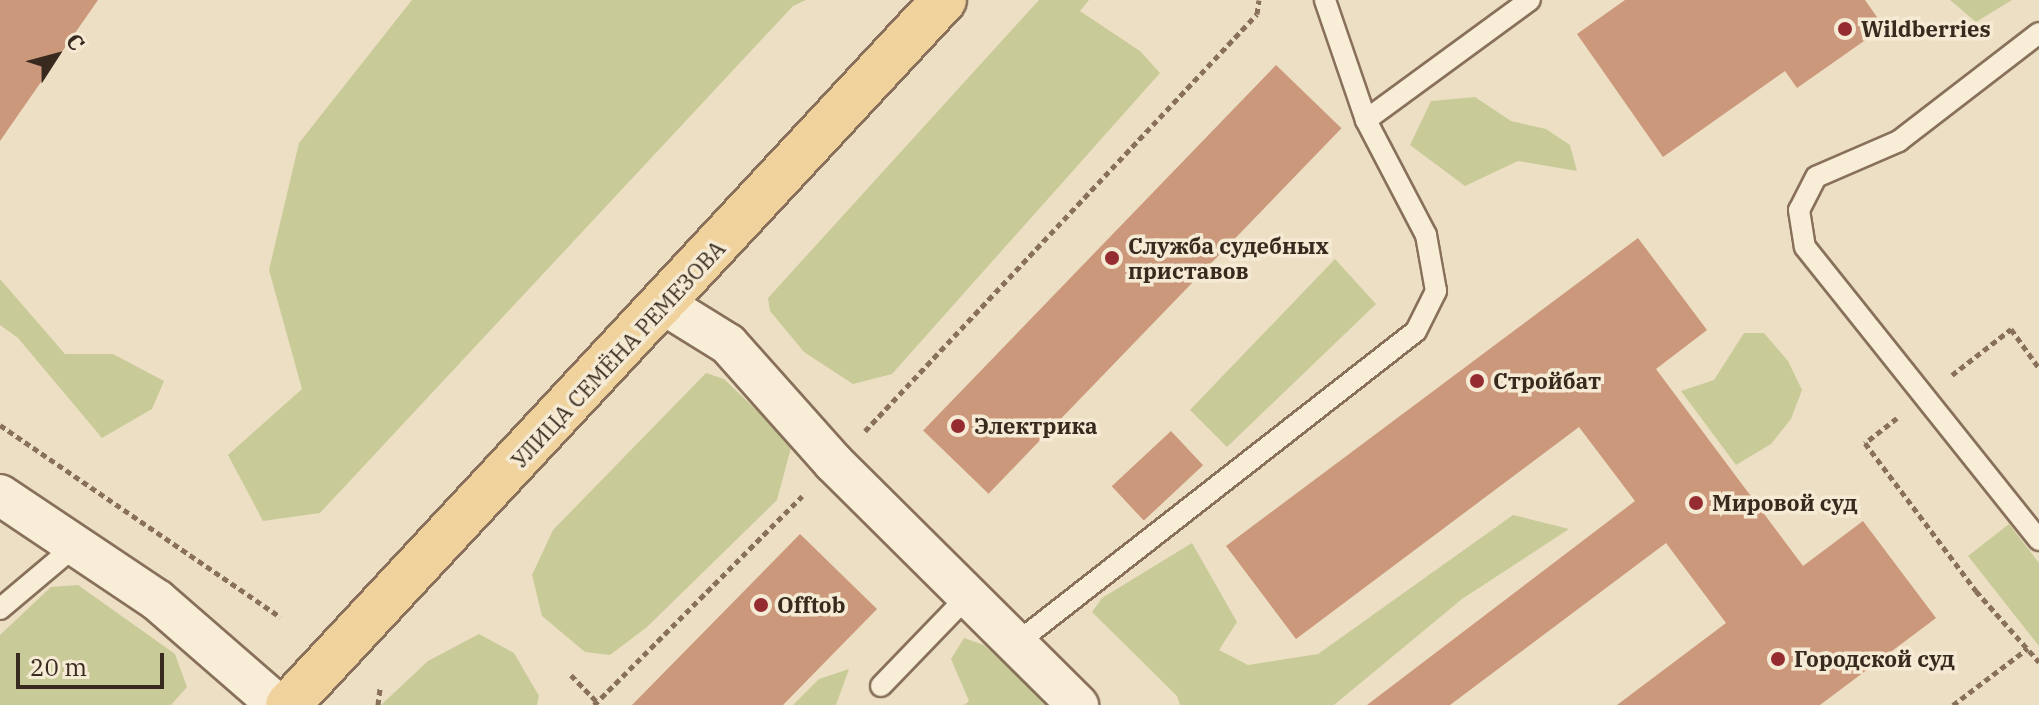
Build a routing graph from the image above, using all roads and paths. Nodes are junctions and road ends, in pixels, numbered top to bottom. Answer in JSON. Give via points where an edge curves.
{"nodes":[{"id":1,"x":944,"y":0,"type":"edge"},
{"id":2,"x":1259,"y":0,"type":"edge"},
{"id":3,"x":1325,"y":0,"type":"edge"},
{"id":4,"x":1530,"y":0,"type":"edge"},
{"id":5,"x":2039,"y":33,"type":"edge"},
{"id":6,"x":1366,"y":120,"type":"junction"},
{"id":7,"x":665,"y":305,"type":"junction"},
{"id":8,"x":2039,"y":368,"type":"edge"},
{"id":9,"x":1939,"y":385,"type":"dead end"},
{"id":10,"x":1902,"y":414,"type":"dead end"},
{"id":11,"x":0,"y":425,"type":"edge"},
{"id":12,"x":859,"y":438,"type":"dead end"},
{"id":13,"x":812,"y":487,"type":"dead end"},
{"id":14,"x":0,"y":495,"type":"edge"},
{"id":15,"x":2039,"y":540,"type":"edge"},
{"id":16,"x":76,"y":545,"type":"junction"},
{"id":17,"x":966,"y":598,"type":"junction"},
{"id":18,"x":0,"y":609,"type":"edge"},
{"id":19,"x":280,"y":617,"type":"dead end"},
{"id":20,"x":1014,"y":645,"type":"junction"},
{"id":21,"x":2028,"y":648,"type":"junction"},
{"id":22,"x":2039,"y":662,"type":"edge"},
{"id":23,"x":571,"y":675,"type":"dead end"},
{"id":24,"x":881,"y":686,"type":"dead end"},
{"id":25,"x":380,"y":688,"type":"dead end"},
{"id":26,"x":595,"y":703,"type":"edge"},
{"id":27,"x":278,"y":705,"type":"edge"},
{"id":28,"x":288,"y":705,"type":"edge"},
{"id":29,"x":378,"y":705,"type":"edge"},
{"id":30,"x":1078,"y":705,"type":"edge"},
{"id":31,"x":1953,"y":705,"type":"edge"}],
"edges":[{"from":1,"to":7,"type":"main road","name":"УЛИЦА СЕМЁНА РЕМЕЗОВА"},
{"from":2,"to":12,"type":"path","via":[[1257,14]]},
{"from":3,"to":6,"type":"lane"},
{"from":4,"to":6,"type":"lane"},
{"from":5,"to":15,"type":"lane","via":[[1899,141],[1816,177],[1799,210],[1805,247]]},
{"from":6,"to":20,"type":"lane","via":[[1426,235],[1436,291],[1416,331]]},
{"from":7,"to":17,"type":"street","via":[[728,344],[834,463]]},
{"from":7,"to":28,"type":"main road","name":"УЛИЦА СЕМЁНА РЕМЕЗОВА"},
{"from":8,"to":9,"type":"path","via":[[2011,329]]},
{"from":10,"to":21,"type":"path","via":[[1865,443],[1976,591]]},
{"from":11,"to":19,"type":"path"},
{"from":13,"to":26,"type":"path"},
{"from":14,"to":16,"type":"street"},
{"from":16,"to":18,"type":"lane"},
{"from":16,"to":27,"type":"street","via":[[198,631]]},
{"from":17,"to":20,"type":"street"},
{"from":17,"to":24,"type":"lane"},
{"from":20,"to":30,"type":"street"},
{"from":21,"to":22,"type":"path"},
{"from":21,"to":31,"type":"path"},
{"from":23,"to":26,"type":"path"},
{"from":25,"to":29,"type":"path"}]}
